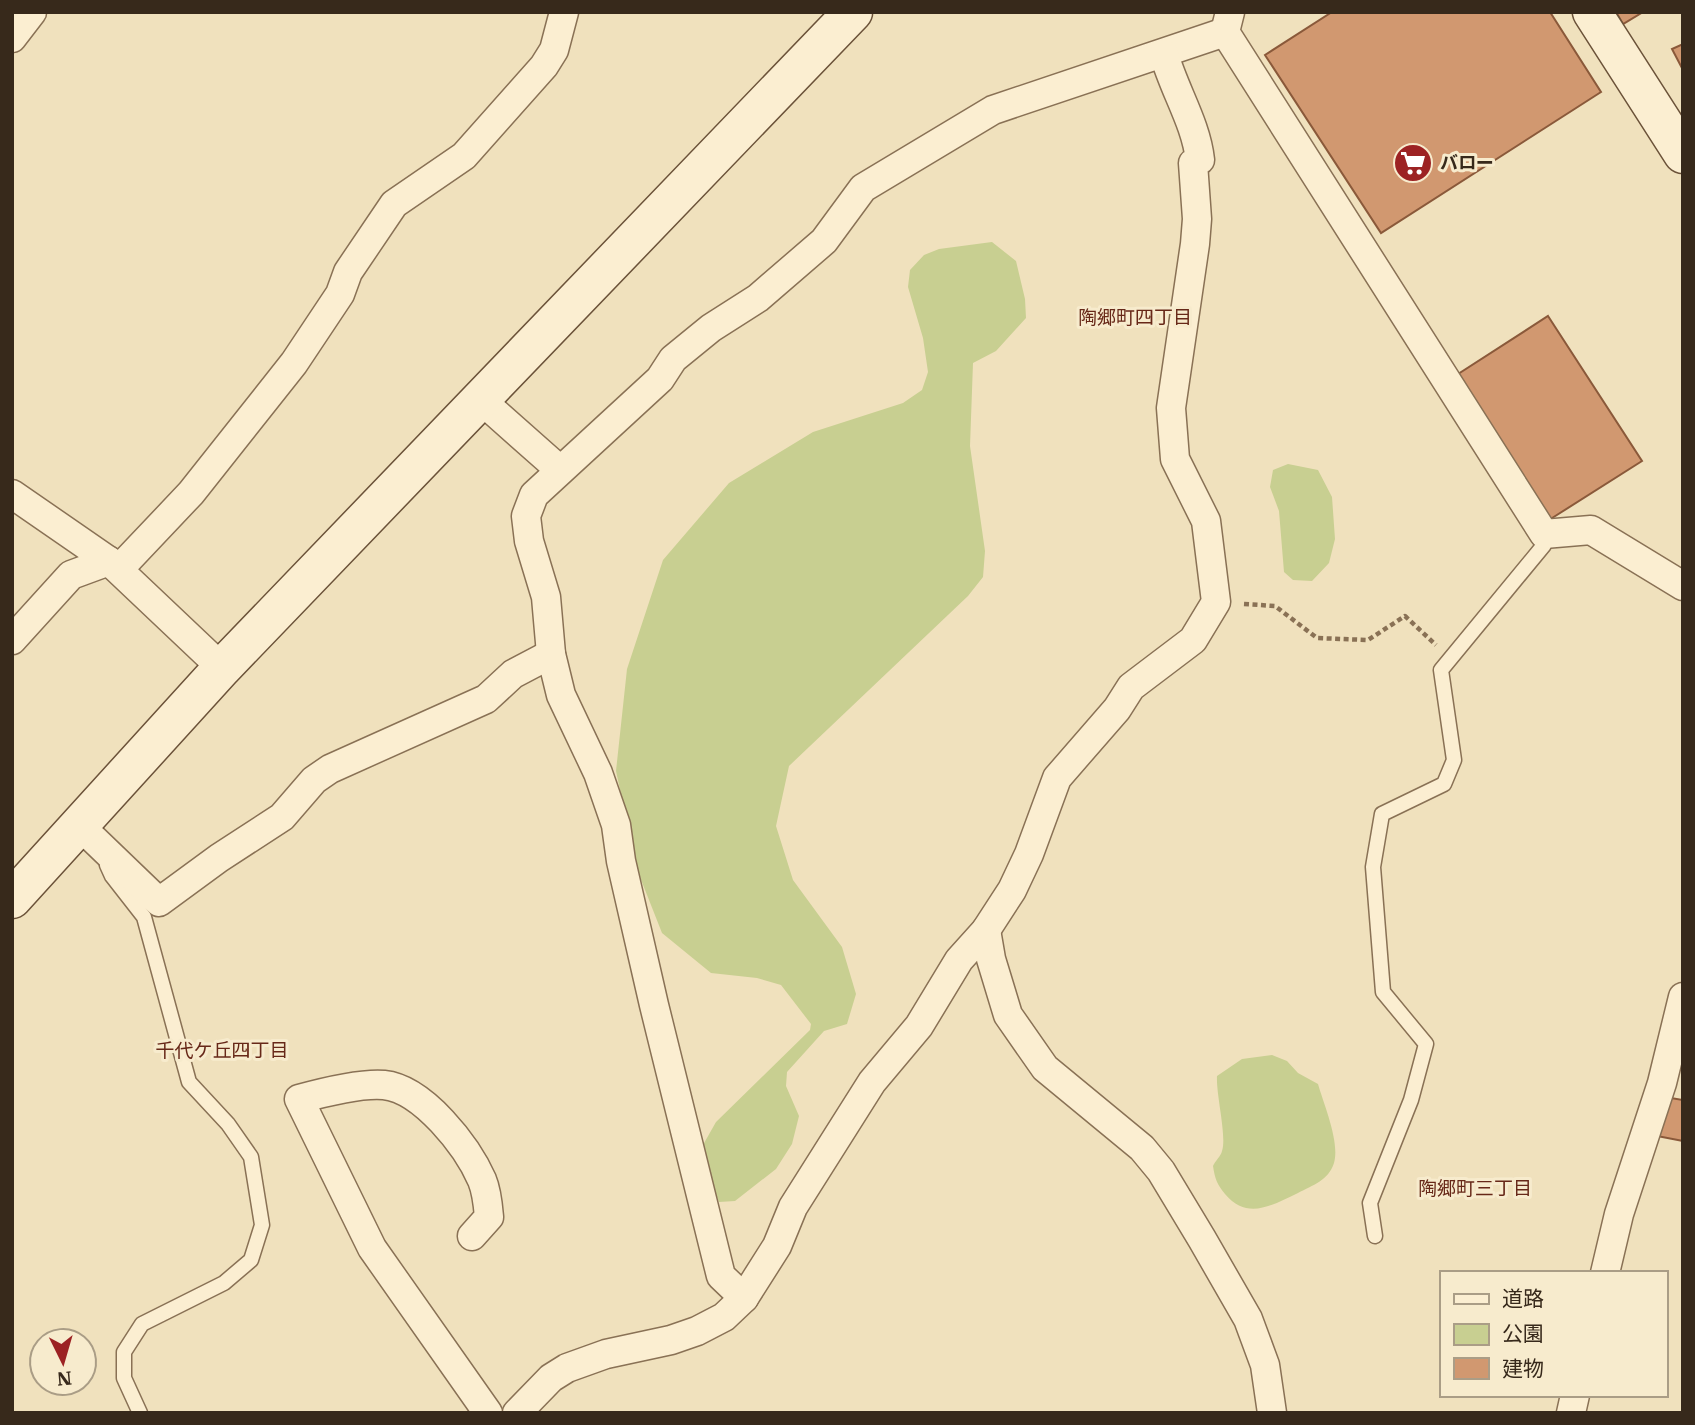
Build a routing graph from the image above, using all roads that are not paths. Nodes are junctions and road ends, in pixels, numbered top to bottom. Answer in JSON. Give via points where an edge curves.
{"nodes":[{"id":1,"x":32,"y":12,"type":"edge"},
{"id":2,"x":564,"y":12,"type":"edge"},
{"id":3,"x":853,"y":12,"type":"edge"},
{"id":4,"x":1592,"y":12,"type":"edge"},
{"id":5,"x":1227,"y":22,"type":"edge"},
{"id":6,"x":12,"y":38,"type":"edge"},
{"id":7,"x":1164,"y":54,"type":"junction"},
{"id":8,"x":1683,"y":154,"type":"edge"},
{"id":9,"x":481,"y":400,"type":"junction"},
{"id":10,"x":560,"y":470,"type":"junction"},
{"id":11,"x":12,"y":494,"type":"edge"},
{"id":12,"x":1544,"y":534,"type":"junction"},
{"id":13,"x":114,"y":565,"type":"junction"},
{"id":14,"x":1683,"y":586,"type":"edge"},
{"id":15,"x":12,"y":640,"type":"edge"},
{"id":16,"x":551,"y":654,"type":"junction"},
{"id":17,"x":222,"y":668,"type":"junction"},
{"id":18,"x":88,"y":833,"type":"junction"},
{"id":19,"x":12,"y":899,"type":"edge"},
{"id":20,"x":986,"y":930,"type":"junction"},
{"id":21,"x":1683,"y":997,"type":"edge"},
{"id":22,"x":472,"y":1236,"type":"dead end"},
{"id":23,"x":1375,"y":1236,"type":"dead end"},
{"id":24,"x":1605,"y":1271,"type":"edge"},
{"id":25,"x":744,"y":1298,"type":"junction"},
{"id":26,"x":140,"y":1413,"type":"edge"},
{"id":27,"x":488,"y":1413,"type":"edge"},
{"id":28,"x":517,"y":1413,"type":"edge"},
{"id":29,"x":1272,"y":1413,"type":"edge"}],
"edges":[{"from":1,"to":6,"type":"street"},
{"from":2,"to":13,"type":"street","via":[[554,50],[544,66],[464,156],[394,204],[295,363],[191,492]]},
{"from":3,"to":9,"type":"street"},
{"from":4,"to":8,"type":"street"},
{"from":5,"to":7,"type":"street"},
{"from":5,"to":12,"type":"street"},
{"from":7,"to":10,"type":"street","via":[[993,110],[863,188],[824,241],[758,298],[673,359],[660,379]]},
{"from":7,"to":20,"type":"street","via":[[1200,160],[1193,163],[1195,244],[1171,408],[1175,459],[1206,521],[1216,602],[1193,640],[1131,687],[1057,778],[1018,878]]},
{"from":9,"to":10,"type":"street"},
{"from":9,"to":17,"type":"street"},
{"from":10,"to":16,"type":"street","via":[[534,495],[526,516],[546,597]]},
{"from":11,"to":13,"type":"street"},
{"from":12,"to":14,"type":"street","via":[[1591,530]]},
{"from":12,"to":23,"type":"lane","via":[[1544,545],[1441,670],[1454,760],[1444,784],[1382,814],[1373,867],[1383,992],[1426,1044],[1411,1100],[1370,1203]]},
{"from":13,"to":15,"type":"street","via":[[71,575]]},
{"from":13,"to":17,"type":"street"},
{"from":16,"to":18,"type":"street","via":[[513,674],[486,699],[330,769],[314,780],[282,817],[159,902]]},
{"from":16,"to":25,"type":"street","via":[[561,695],[616,825],[654,1005],[721,1276]]},
{"from":17,"to":18,"type":"street"},
{"from":18,"to":19,"type":"street"},
{"from":18,"to":26,"type":"lane","via":[[144,917],[189,1082],[251,1157],[262,1224],[251,1260],[224,1283],[142,1324],[124,1352],[124,1378]]},
{"from":20,"to":25,"type":"street","via":[[959,960],[919,1026],[872,1082],[793,1207],[777,1246]]},
{"from":20,"to":29,"type":"street","via":[[1008,1015],[1045,1068],[1142,1148],[1202,1239],[1248,1319],[1265,1365]]},
{"from":21,"to":24,"type":"street"},
{"from":22,"to":27,"type":"street","via":[[489,1217],[488,1200],[482,1180],[436,1114],[412,1095],[384,1085],[299,1099],[372,1248]]},
{"from":25,"to":28,"type":"street","via":[[724,1317],[697,1331],[567,1367]]}]}
